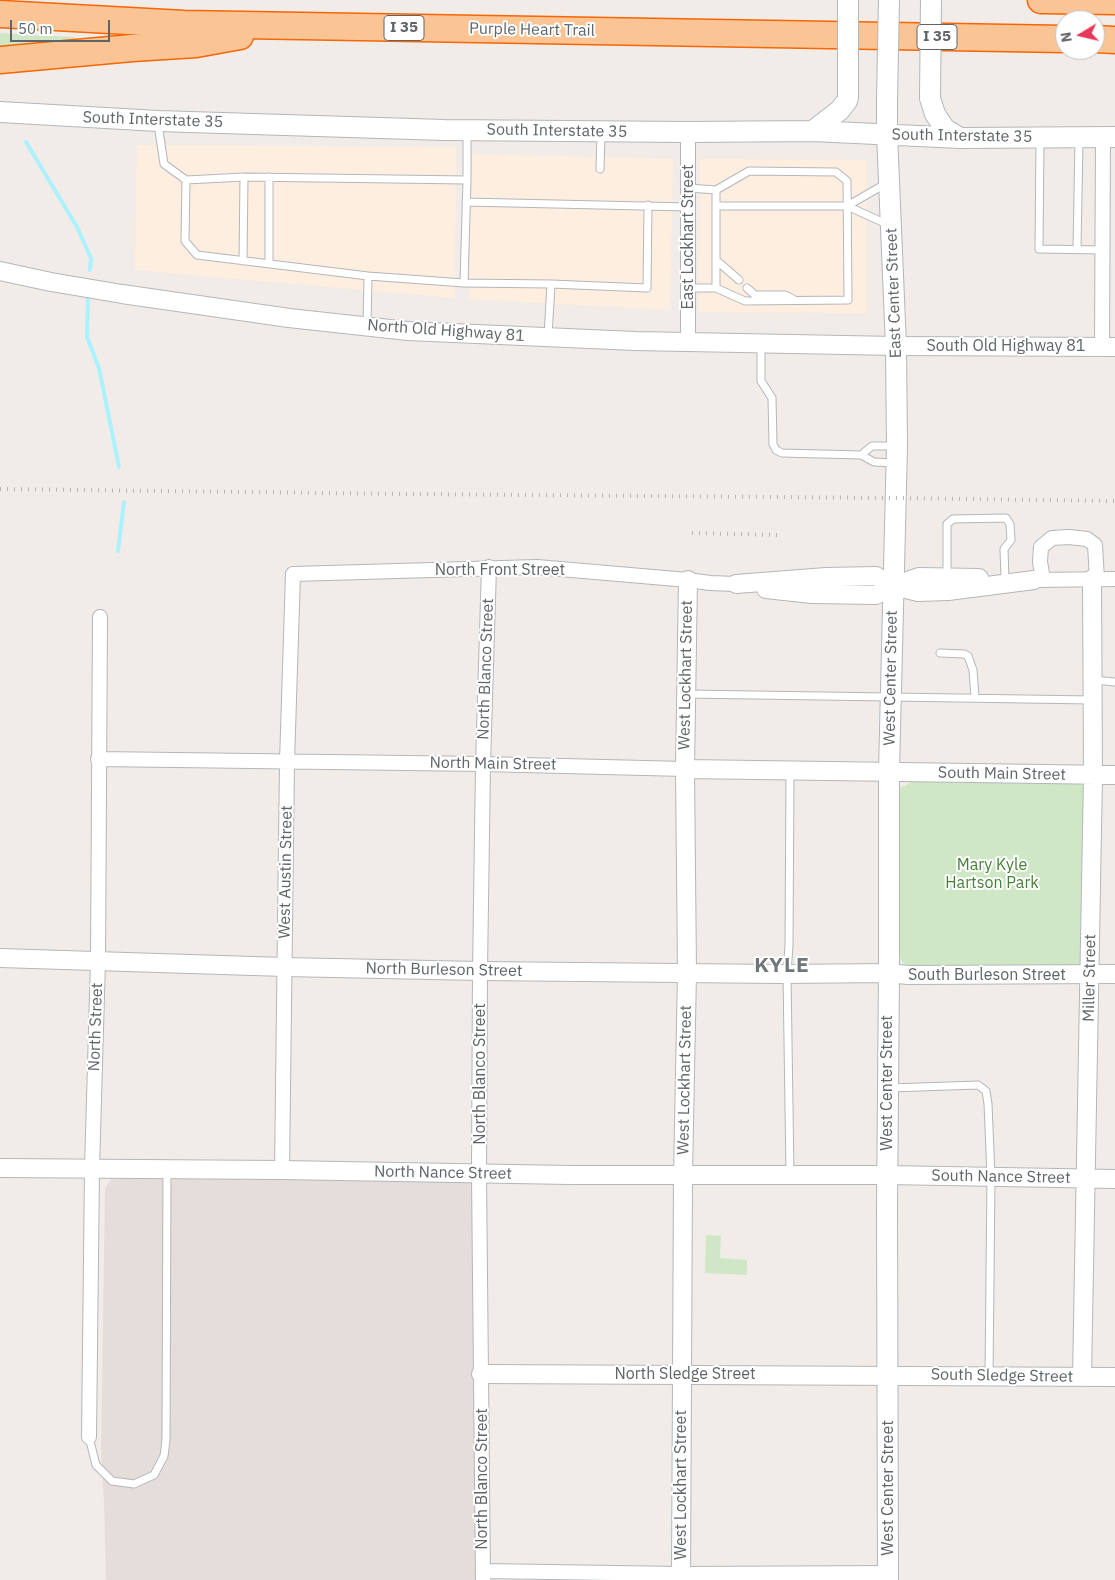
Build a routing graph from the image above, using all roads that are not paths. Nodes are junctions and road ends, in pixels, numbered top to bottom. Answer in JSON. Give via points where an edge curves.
{"nodes":[{"id":1,"x":848,"y":0,"type":"edge"},
{"id":2,"x":889,"y":0,"type":"edge"},
{"id":3,"x":931,"y":0,"type":"edge"},
{"id":4,"x":1041,"y":0,"type":"edge"},
{"id":5,"x":1115,"y":1,"type":"edge"},
{"id":6,"x":0,"y":14,"type":"edge"},
{"id":7,"x":299,"y":26,"type":"junction"},
{"id":8,"x":1055,"y":39,"type":"edge"},
{"id":9,"x":0,"y":60,"type":"edge"},
{"id":10,"x":0,"y":112,"type":"edge"},
{"id":11,"x":158,"y":121,"type":"junction"},
{"id":12,"x":466,"y":130,"type":"junction"},
{"id":13,"x":601,"y":131,"type":"junction"},
{"id":14,"x":813,"y":131,"type":"junction"},
{"id":15,"x":688,"y":132,"type":"junction"},
{"id":16,"x":887,"y":134,"type":"junction"},
{"id":17,"x":1040,"y":137,"type":"junction"},
{"id":18,"x":1079,"y":137,"type":"junction"},
{"id":19,"x":1109,"y":137,"type":"edge"},
{"id":20,"x":960,"y":138,"type":"junction"},
{"id":21,"x":600,"y":169,"type":"dead end"},
{"id":22,"x":244,"y":177,"type":"junction"},
{"id":23,"x":269,"y":177,"type":"junction"},
{"id":24,"x":186,"y":180,"type":"junction"},
{"id":25,"x":467,"y":180,"type":"junction"},
{"id":26,"x":889,"y":182,"type":"junction"},
{"id":27,"x":688,"y":188,"type":"junction"},
{"id":28,"x":716,"y":190,"type":"junction"},
{"id":29,"x":466,"y":202,"type":"junction"},
{"id":30,"x":648,"y":205,"type":"junction"},
{"id":31,"x":717,"y":206,"type":"junction"},
{"id":32,"x":847,"y":206,"type":"junction"},
{"id":33,"x":688,"y":207,"type":"junction"},
{"id":34,"x":891,"y":225,"type":"junction"},
{"id":35,"x":1077,"y":249,"type":"junction"},
{"id":36,"x":1102,"y":250,"type":"junction"},
{"id":37,"x":242,"y":260,"type":"junction"},
{"id":38,"x":716,"y":260,"type":"junction"},
{"id":39,"x":269,"y":264,"type":"junction"},
{"id":40,"x":0,"y":271,"type":"edge"},
{"id":41,"x":368,"y":276,"type":"junction"},
{"id":42,"x":739,"y":280,"type":"dead end"},
{"id":43,"x":464,"y":283,"type":"junction"},
{"id":44,"x":551,"y":284,"type":"junction"},
{"id":45,"x":688,"y":288,"type":"junction"},
{"id":46,"x":716,"y":288,"type":"junction"},
{"id":47,"x":746,"y":288,"type":"dead end"},
{"id":48,"x":796,"y":301,"type":"junction"},
{"id":49,"x":367,"y":326,"type":"junction"},
{"id":50,"x":548,"y":337,"type":"junction"},
{"id":51,"x":688,"y":342,"type":"junction"},
{"id":52,"x":761,"y":343,"type":"junction"},
{"id":53,"x":896,"y":346,"type":"junction"},
{"id":54,"x":1108,"y":347,"type":"edge"},
{"id":55,"x":860,"y":455,"type":"junction"},
{"id":56,"x":897,"y":455,"type":"junction"},
{"id":57,"x":489,"y":567,"type":"junction"},
{"id":58,"x":293,"y":574,"type":"joint"},
{"id":59,"x":1005,"y":579,"type":"junction"},
{"id":60,"x":1095,"y":579,"type":"junction"},
{"id":61,"x":1115,"y":579,"type":"edge"},
{"id":62,"x":688,"y":580,"type":"junction"},
{"id":63,"x":1039,"y":580,"type":"junction"},
{"id":64,"x":736,"y":584,"type":"joint"},
{"id":65,"x":948,"y":584,"type":"junction"},
{"id":66,"x":893,"y":586,"type":"junction"},
{"id":67,"x":100,"y":617,"type":"dead end"},
{"id":68,"x":940,"y":654,"type":"dead end"},
{"id":69,"x":1093,"y":680,"type":"junction"},
{"id":70,"x":1115,"y":682,"type":"edge"},
{"id":71,"x":686,"y":694,"type":"junction"},
{"id":72,"x":892,"y":696,"type":"junction"},
{"id":73,"x":975,"y":697,"type":"junction"},
{"id":74,"x":1092,"y":700,"type":"junction"},
{"id":75,"x":98,"y":759,"type":"junction"},
{"id":76,"x":287,"y":762,"type":"junction"},
{"id":77,"x":483,"y":764,"type":"junction"},
{"id":78,"x":685,"y":769,"type":"junction"},
{"id":79,"x":790,"y":771,"type":"junction"},
{"id":80,"x":889,"y":771,"type":"junction"},
{"id":81,"x":1115,"y":775,"type":"edge"},
{"id":82,"x":1093,"y":776,"type":"junction"},
{"id":83,"x":0,"y":958,"type":"edge"},
{"id":84,"x":98,"y":960,"type":"junction"},
{"id":85,"x":285,"y":967,"type":"junction"},
{"id":86,"x":480,"y":971,"type":"junction"},
{"id":87,"x":687,"y":972,"type":"junction"},
{"id":88,"x":889,"y":973,"type":"junction"},
{"id":89,"x":787,"y":974,"type":"junction"},
{"id":90,"x":1115,"y":974,"type":"edge"},
{"id":91,"x":1091,"y":975,"type":"junction"},
{"id":92,"x":887,"y":1088,"type":"junction"},
{"id":93,"x":0,"y":1168,"type":"edge"},
{"id":94,"x":92,"y":1169,"type":"junction"},
{"id":95,"x":167,"y":1169,"type":"junction"},
{"id":96,"x":282,"y":1170,"type":"junction"},
{"id":97,"x":479,"y":1173,"type":"junction"},
{"id":98,"x":790,"y":1174,"type":"junction"},
{"id":99,"x":683,"y":1175,"type":"junction"},
{"id":100,"x":887,"y":1175,"type":"junction"},
{"id":101,"x":991,"y":1176,"type":"junction"},
{"id":102,"x":1087,"y":1179,"type":"junction"},
{"id":103,"x":1115,"y":1180,"type":"edge"},
{"id":104,"x":481,"y":1374,"type":"junction"},
{"id":105,"x":681,"y":1375,"type":"junction"},
{"id":106,"x":888,"y":1375,"type":"junction"},
{"id":107,"x":989,"y":1376,"type":"junction"},
{"id":108,"x":1082,"y":1377,"type":"junction"},
{"id":109,"x":1115,"y":1377,"type":"edge"},
{"id":110,"x":89,"y":1437,"type":"joint"},
{"id":111,"x":483,"y":1576,"type":"edge"},
{"id":112,"x":681,"y":1577,"type":"edge"},
{"id":113,"x":888,"y":1577,"type":"edge"}],
"edges":[{"from":1,"to":14,"type":"main road","bridge":true,"via":[[847,101]]},
{"from":2,"to":16,"type":"main road","name":"East Center Street","bridge":true},
{"from":3,"to":20,"type":"main road","bridge":true,"via":[[930,98],[945,129]]},
{"from":4,"to":5,"type":"highway"},
{"from":6,"to":7,"type":"highway","name":"Purple Heart Trail","number":"I 35"},
{"from":7,"to":8,"type":"highway","name":"Purple Heart Trail","number":"I 35"},
{"from":7,"to":9,"type":"highway","via":[[196,44]]},
{"from":10,"to":11,"type":"main road","name":"South Interstate 35"},
{"from":11,"to":12,"type":"main road","name":"South Interstate 35"},
{"from":11,"to":24,"type":"lane","via":[[164,164]]},
{"from":12,"to":13,"type":"main road","name":"South Interstate 35"},
{"from":12,"to":25,"type":"lane"},
{"from":13,"to":15,"type":"main road","name":"South Interstate 35"},
{"from":13,"to":21,"type":"lane"},
{"from":14,"to":15,"type":"main road","name":"South Interstate 35"},
{"from":14,"to":16,"type":"main road","name":"South Interstate 35"},
{"from":15,"to":27,"type":"street","name":"East Lockhart Street"},
{"from":16,"to":20,"type":"main road","name":"South Interstate 35"},
{"from":16,"to":26,"type":"main road","name":"East Center Street"},
{"from":17,"to":18,"type":"main road","name":"South Interstate 35"},
{"from":17,"to":20,"type":"main road","name":"South Interstate 35"},
{"from":17,"to":35,"type":"lane","via":[[1039,249]]},
{"from":18,"to":19,"type":"main road","name":"South Interstate 35"},
{"from":18,"to":35,"type":"lane"},
{"from":19,"to":36,"type":"street"},
{"from":22,"to":23,"type":"lane"},
{"from":22,"to":24,"type":"lane"},
{"from":22,"to":37,"type":"lane"},
{"from":23,"to":25,"type":"lane"},
{"from":23,"to":39,"type":"lane"},
{"from":24,"to":37,"type":"lane","via":[[185,241],[196,255]]},
{"from":25,"to":29,"type":"lane"},
{"from":26,"to":32,"type":"lane"},
{"from":26,"to":34,"type":"main road","name":"East Center Street"},
{"from":27,"to":28,"type":"lane"},
{"from":27,"to":33,"type":"street","name":"East Lockhart Street"},
{"from":28,"to":31,"type":"lane"},
{"from":28,"to":32,"type":"lane","via":[[749,170],[836,172],[847,181]]},
{"from":29,"to":30,"type":"lane"},
{"from":29,"to":43,"type":"lane"},
{"from":30,"to":33,"type":"lane"},
{"from":30,"to":44,"type":"lane","via":[[647,288]]},
{"from":31,"to":32,"type":"lane"},
{"from":31,"to":38,"type":"lane"},
{"from":32,"to":34,"type":"lane"},
{"from":32,"to":48,"type":"lane","via":[[848,300]]},
{"from":33,"to":45,"type":"street","name":"East Lockhart Street"},
{"from":34,"to":53,"type":"main road","name":"East Center Street"},
{"from":35,"to":36,"type":"lane"},
{"from":36,"to":54,"type":"street"},
{"from":37,"to":39,"type":"lane"},
{"from":38,"to":42,"type":"lane"},
{"from":38,"to":46,"type":"lane"},
{"from":39,"to":41,"type":"lane"},
{"from":40,"to":49,"type":"street","name":"North Old Highway 81","via":[[122,294]]},
{"from":41,"to":43,"type":"lane"},
{"from":41,"to":49,"type":"lane"},
{"from":43,"to":44,"type":"lane"},
{"from":44,"to":50,"type":"lane"},
{"from":45,"to":46,"type":"lane"},
{"from":45,"to":51,"type":"street","name":"East Lockhart Street"},
{"from":46,"to":48,"type":"lane","via":[[744,301]]},
{"from":47,"to":48,"type":"lane","via":[[755,295],[785,295]]},
{"from":49,"to":50,"type":"street","name":"North Old Highway 81"},
{"from":50,"to":51,"type":"street","name":"North Old Highway 81"},
{"from":51,"to":52,"type":"street","name":"North Old Highway 81"},
{"from":52,"to":53,"type":"street","name":"North Old Highway 81"},
{"from":52,"to":55,"type":"lane","via":[[761,381],[772,398],[773,444],[776,450],[782,454]]},
{"from":53,"to":54,"type":"street","name":"South Old Highway 81"},
{"from":53,"to":56,"type":"main road","name":"East Center Street"},
{"from":55,"to":56,"type":"lane","via":[[874,462]]},
{"from":55,"to":56,"type":"lane","via":[[872,446]]},
{"from":56,"to":66,"type":"main road","name":"East Center Street"},
{"from":57,"to":58,"type":"street","name":"North Front Street"},
{"from":57,"to":62,"type":"street","name":"North Front Street","via":[[536,567]]},
{"from":57,"to":77,"type":"street","name":"North Blanco Street"},
{"from":58,"to":76,"type":"street","name":"West Austin Street"},
{"from":59,"to":63,"type":"street"},
{"from":59,"to":65,"type":"street"},
{"from":59,"to":65,"type":"lane","via":[[1004,549],[1011,540],[1010,524],[1006,518],[953,519],[947,524]]},
{"from":60,"to":61,"type":"street"},
{"from":60,"to":63,"type":"street"},
{"from":60,"to":63,"type":"street","via":[[1095,545],[1087,539],[1069,537],[1052,538],[1042,547]]},
{"from":60,"to":69,"type":"street","name":"Miller Street"},
{"from":62,"to":64,"type":"street","name":"North Front Street"},
{"from":62,"to":71,"type":"street","name":"West Lockhart Street"},
{"from":63,"to":65,"type":"street"},
{"from":64,"to":66,"type":"street","name":"North Front Street","via":[[778,591],[876,595]]},
{"from":65,"to":66,"type":"street","via":[[918,592]]},
{"from":66,"to":72,"type":"main road","name":"West Center Street"},
{"from":67,"to":75,"type":"street","name":"North Street"},
{"from":68,"to":73,"type":"lane","via":[[968,656],[973,670]]},
{"from":69,"to":70,"type":"lane"},
{"from":69,"to":74,"type":"street","name":"Miller Street"},
{"from":71,"to":72,"type":"lane"},
{"from":71,"to":78,"type":"street","name":"West Lockhart Street"},
{"from":72,"to":73,"type":"lane"},
{"from":72,"to":80,"type":"main road","name":"West Center Street"},
{"from":73,"to":74,"type":"lane"},
{"from":74,"to":82,"type":"street","name":"Miller Street"},
{"from":75,"to":76,"type":"street","name":"North Main Street"},
{"from":75,"to":84,"type":"street","name":"North Street"},
{"from":76,"to":77,"type":"street","name":"North Main Street"},
{"from":76,"to":85,"type":"street","name":"West Austin Street"},
{"from":77,"to":78,"type":"street","name":"North Main Street"},
{"from":77,"to":86,"type":"street","name":"North Blanco Street"},
{"from":78,"to":79,"type":"street","name":"North Main Street"},
{"from":78,"to":87,"type":"street","name":"West Lockhart Street"},
{"from":79,"to":80,"type":"street","name":"North Main Street"},
{"from":79,"to":89,"type":"lane"},
{"from":80,"to":82,"type":"street","name":"South Main Street"},
{"from":80,"to":88,"type":"main road","name":"West Center Street"},
{"from":81,"to":82,"type":"street","name":"South Main Street"},
{"from":82,"to":91,"type":"street","name":"Miller Street"},
{"from":83,"to":84,"type":"street","name":"North Burleson Street"},
{"from":84,"to":85,"type":"street","name":"North Burleson Street"},
{"from":84,"to":94,"type":"street","name":"North Street"},
{"from":85,"to":86,"type":"street","name":"North Burleson Street"},
{"from":85,"to":96,"type":"street","name":"West Austin Street"},
{"from":86,"to":87,"type":"street","name":"North Burleson Street"},
{"from":86,"to":97,"type":"street","name":"North Blanco Street"},
{"from":87,"to":89,"type":"street","name":"North Burleson Street"},
{"from":87,"to":99,"type":"street","name":"West Lockhart Street"},
{"from":88,"to":89,"type":"street","name":"North Burleson Street"},
{"from":88,"to":91,"type":"street","name":"South Burleson Street"},
{"from":88,"to":92,"type":"main road","name":"West Center Street"},
{"from":89,"to":98,"type":"lane"},
{"from":90,"to":91,"type":"street","name":"South Burleson Street"},
{"from":91,"to":102,"type":"street","name":"Miller Street"},
{"from":92,"to":100,"type":"main road","name":"West Center Street"},
{"from":92,"to":101,"type":"lane","via":[[959,1084],[978,1085],[986,1091]]},
{"from":93,"to":94,"type":"street","name":"North Nance Street"},
{"from":94,"to":95,"type":"street","name":"North Nance Street"},
{"from":94,"to":110,"type":"street","name":"North Street"},
{"from":95,"to":96,"type":"street","name":"North Nance Street"},
{"from":95,"to":110,"type":"lane","via":[[164,1456],[154,1475],[134,1484],[112,1481],[96,1465]]},
{"from":96,"to":97,"type":"street","name":"North Nance Street"},
{"from":97,"to":99,"type":"street","name":"North Nance Street"},
{"from":97,"to":104,"type":"street","name":"North Blanco Street"},
{"from":98,"to":99,"type":"street","name":"North Nance Street"},
{"from":98,"to":100,"type":"street","name":"North Nance Street"},
{"from":99,"to":105,"type":"street","name":"West Lockhart Street"},
{"from":100,"to":101,"type":"street","name":"South Nance Street"},
{"from":100,"to":106,"type":"main road","name":"West Center Street"},
{"from":101,"to":102,"type":"street","name":"South Nance Street"},
{"from":101,"to":107,"type":"lane"},
{"from":102,"to":103,"type":"street","name":"South Nance Street"},
{"from":102,"to":108,"type":"street","name":"Miller Street"},
{"from":104,"to":105,"type":"street","name":"North Sledge Street"},
{"from":104,"to":111,"type":"street","name":"North Blanco Street"},
{"from":105,"to":106,"type":"street","name":"North Sledge Street"},
{"from":105,"to":112,"type":"street","name":"West Lockhart Street"},
{"from":106,"to":107,"type":"street","name":"South Sledge Street"},
{"from":106,"to":113,"type":"main road","name":"West Center Street"},
{"from":107,"to":108,"type":"street","name":"South Sledge Street"},
{"from":108,"to":109,"type":"street","name":"South Sledge Street"},
{"from":111,"to":112,"type":"street"},
{"from":112,"to":113,"type":"street"}]}
